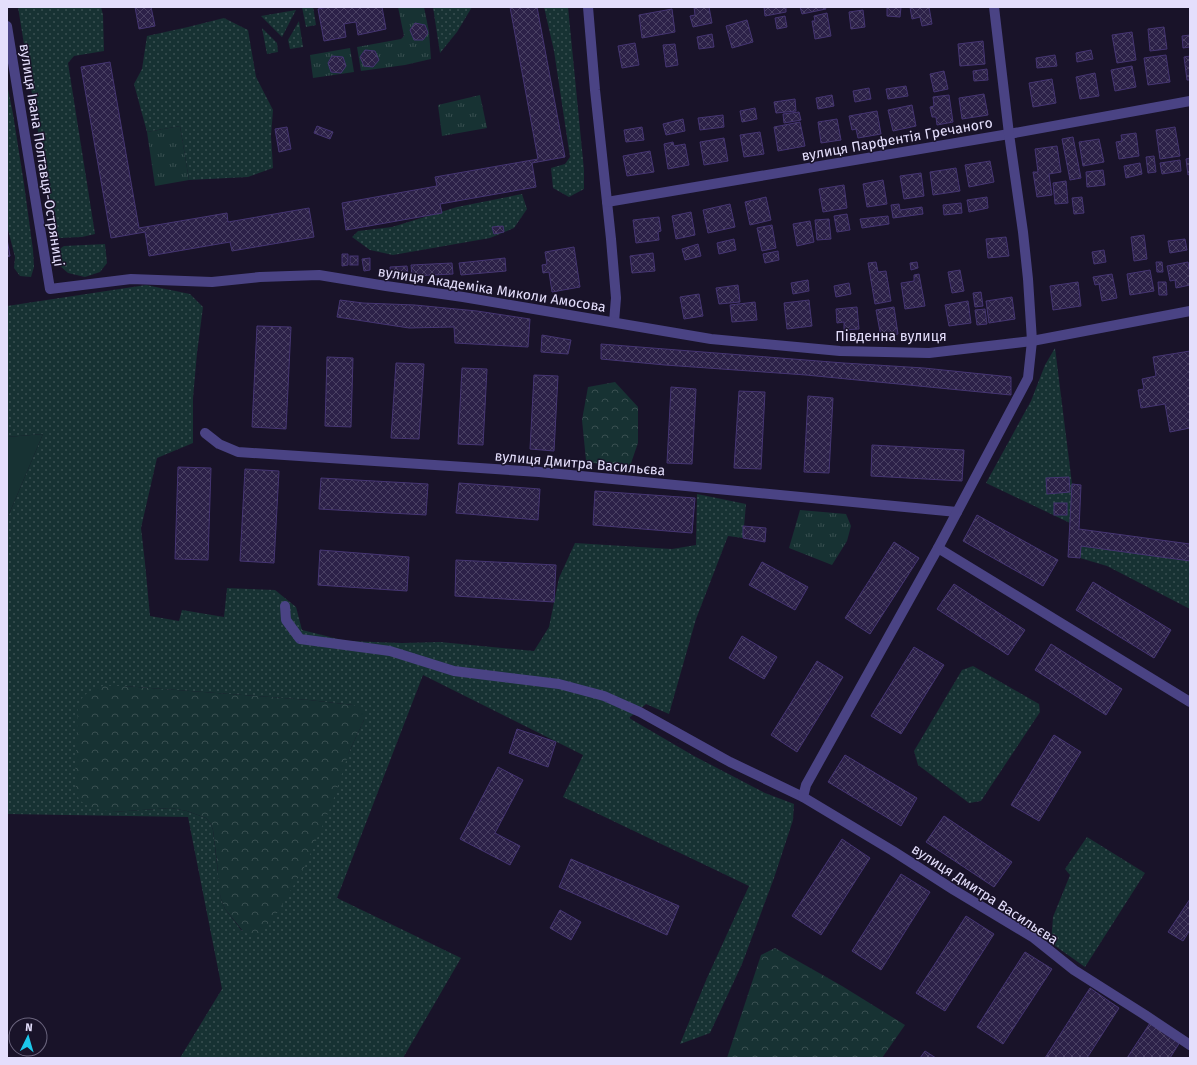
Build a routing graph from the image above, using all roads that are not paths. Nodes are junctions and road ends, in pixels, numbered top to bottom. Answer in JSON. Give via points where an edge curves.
{"nodes":[{"id":1,"x":588,"y":7,"type":"edge"},
{"id":2,"x":994,"y":7,"type":"edge"},
{"id":3,"x":7,"y":26,"type":"edge"},
{"id":4,"x":1190,"y":101,"type":"edge"},
{"id":5,"x":1009,"y":134,"type":"junction"},
{"id":6,"x":607,"y":202,"type":"junction"},
{"id":7,"x":50,"y":289,"type":"joint"},
{"id":8,"x":1190,"y":311,"type":"edge"},
{"id":9,"x":614,"y":322,"type":"junction"},
{"id":10,"x":1032,"y":341,"type":"junction"},
{"id":11,"x":205,"y":433,"type":"dead end"},
{"id":12,"x":957,"y":512,"type":"junction"},
{"id":13,"x":938,"y":548,"type":"junction"},
{"id":14,"x":285,"y":606,"type":"dead end"},
{"id":15,"x":1190,"y":702,"type":"edge"},
{"id":16,"x":803,"y":797,"type":"junction"},
{"id":17,"x":1190,"y":1045,"type":"edge"}],
"edges":[{"from":1,"to":6,"type":"street","name":"вулиця Академіка Миколи Амосова"},
{"from":2,"to":5,"type":"street"},
{"from":3,"to":7,"type":"street","name":"вулиця Івана Полтавця-Остряниці"},
{"from":4,"to":5,"type":"street","name":"вулиця Парфентія Гречаного"},
{"from":5,"to":6,"type":"street","name":"вулиця Парфентія Гречаного"},
{"from":5,"to":10,"type":"street","via":[[1023,232]]},
{"from":6,"to":9,"type":"street","name":"вулиця Академіка Миколи Амосова","via":[[616,298]]},
{"from":7,"to":9,"type":"street","name":"вулиця Академіка Миколи Амосова","via":[[131,279],[212,282],[319,275]]},
{"from":8,"to":10,"type":"street","name":"Південна вулиця"},
{"from":9,"to":10,"type":"street","name":"Південна вулиця","via":[[711,339],[840,351],[929,353]]},
{"from":10,"to":12,"type":"street","via":[[1028,378]]},
{"from":11,"to":12,"type":"street","name":"вулиця Дмитра Васильєва","via":[[219,444],[238,452],[539,472]]},
{"from":12,"to":13,"type":"street"},
{"from":13,"to":15,"type":"street"},
{"from":13,"to":16,"type":"street","via":[[806,785]]},
{"from":14,"to":16,"type":"street","name":"вулиця Дмитра Васильєва","via":[[286,620],[300,639],[390,651],[454,671],[559,684],[604,696],[640,712],[730,762]]},
{"from":16,"to":17,"type":"street","name":"вулиця Дмитра Васильєва","via":[[1034,938],[1074,970]]}]}
